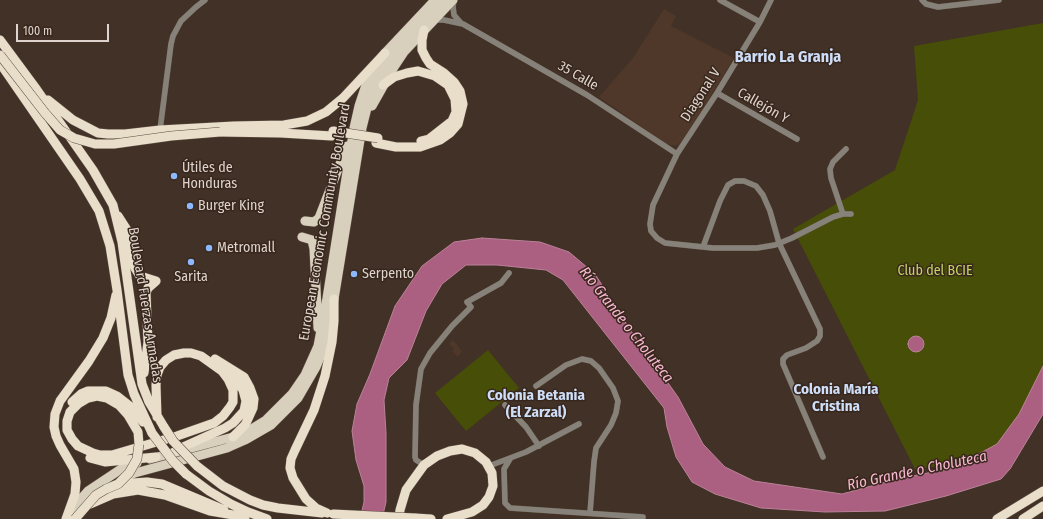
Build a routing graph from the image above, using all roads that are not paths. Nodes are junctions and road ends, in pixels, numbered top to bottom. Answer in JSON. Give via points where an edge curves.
{"nodes":[{"id":1,"x":205,"y":0,"type":"edge"},
{"id":2,"x":435,"y":0,"type":"edge"},
{"id":3,"x":445,"y":0,"type":"edge"},
{"id":4,"x":454,"y":0,"type":"edge"},
{"id":5,"x":720,"y":0,"type":"edge"},
{"id":6,"x":771,"y":0,"type":"edge"},
{"id":7,"x":922,"y":0,"type":"edge"},
{"id":8,"x":990,"y":0,"type":"edge"},
{"id":9,"x":999,"y":0,"type":"edge"},
{"id":10,"x":434,"y":20,"type":"junction"},
{"id":11,"x":760,"y":22,"type":"junction"},
{"id":12,"x":463,"y":24,"type":"junction"},
{"id":13,"x":424,"y":30,"type":"junction"},
{"id":14,"x":0,"y":40,"type":"edge"},
{"id":15,"x":385,"y":53,"type":"junction"},
{"id":16,"x":0,"y":55,"type":"edge"},
{"id":17,"x":426,"y":58,"type":"junction"},
{"id":18,"x":0,"y":63,"type":"edge"},
{"id":19,"x":418,"y":71,"type":"junction"},
{"id":20,"x":383,"y":85,"type":"junction"},
{"id":21,"x":38,"y":90,"type":"junction"},
{"id":22,"x":717,"y":93,"type":"junction"},
{"id":23,"x":256,"y":126,"type":"junction"},
{"id":24,"x":358,"y":128,"type":"junction"},
{"id":25,"x":160,"y":130,"type":"junction"},
{"id":26,"x":332,"y":134,"type":"junction"},
{"id":27,"x":797,"y":139,"type":"dead end"},
{"id":28,"x":377,"y":141,"type":"junction"},
{"id":29,"x":846,"y":149,"type":"dead end"},
{"id":30,"x":677,"y":154,"type":"junction"},
{"id":31,"x":116,"y":214,"type":"junction"},
{"id":32,"x":842,"y":214,"type":"junction"},
{"id":33,"x":851,"y":214,"type":"dead end"},
{"id":34,"x":306,"y":221,"type":"dead end"},
{"id":35,"x":302,"y":237,"type":"dead end"},
{"id":36,"x":779,"y":243,"type":"junction"},
{"id":37,"x":703,"y":247,"type":"junction"},
{"id":38,"x":509,"y":273,"type":"dead end"},
{"id":39,"x":118,"y":290,"type":"junction"},
{"id":40,"x":334,"y":299,"type":"junction"},
{"id":41,"x":318,"y":346,"type":"junction"},
{"id":42,"x":222,"y":371,"type":"junction"},
{"id":43,"x":142,"y":384,"type":"junction"},
{"id":44,"x":536,"y":386,"type":"dead end"},
{"id":45,"x":505,"y":405,"type":"dead end"},
{"id":46,"x":156,"y":415,"type":"junction"},
{"id":47,"x":579,"y":424,"type":"dead end"},
{"id":48,"x":151,"y":432,"type":"junction"},
{"id":49,"x":233,"y":436,"type":"junction"},
{"id":50,"x":538,"y":446,"type":"junction"},
{"id":51,"x":171,"y":454,"type":"junction"},
{"id":52,"x":156,"y":457,"type":"junction"},
{"id":53,"x":823,"y":457,"type":"dead end"},
{"id":54,"x":510,"y":459,"type":"junction"},
{"id":55,"x":424,"y":465,"type":"junction"},
{"id":56,"x":489,"y":466,"type":"junction"},
{"id":57,"x":118,"y":484,"type":"junction"},
{"id":58,"x":1043,"y":491,"type":"edge"},
{"id":59,"x":90,"y":504,"type":"junction"},
{"id":60,"x":1043,"y":506,"type":"edge"},
{"id":61,"x":330,"y":513,"type":"junction"},
{"id":62,"x":590,"y":513,"type":"junction"},
{"id":63,"x":598,"y":516,"type":"edge"},
{"id":64,"x":643,"y":517,"type":"dead end"},
{"id":65,"x":242,"y":518,"type":"edge"},
{"id":66,"x":66,"y":519,"type":"edge"},
{"id":67,"x":75,"y":519,"type":"edge"},
{"id":68,"x":79,"y":519,"type":"edge"},
{"id":69,"x":267,"y":519,"type":"edge"},
{"id":70,"x":399,"y":519,"type":"edge"},
{"id":71,"x":431,"y":519,"type":"edge"},
{"id":72,"x":447,"y":519,"type":"edge"},
{"id":73,"x":997,"y":519,"type":"edge"},
{"id":74,"x":1023,"y":519,"type":"edge"}],
"edges":[{"from":1,"to":25,"type":"street","via":[[181,21],[174,36]]},
{"from":2,"to":15,"type":"main road","name":"European Economic Community Boulevard"},
{"from":3,"to":24,"type":"main road","name":"European Economic Community Boulevard","via":[[392,57],[382,72]]},
{"from":4,"to":10,"type":"main road"},
{"from":4,"to":12,"type":"street","name":"35 Calle","via":[[454,15]]},
{"from":5,"to":11,"type":"street"},
{"from":6,"to":11,"type":"street","name":"Diagonal V"},
{"from":7,"to":8,"type":"street","via":[[926,4],[938,7]]},
{"from":8,"to":9,"type":"street"},
{"from":10,"to":12,"type":"street","name":"35 Calle"},
{"from":10,"to":13,"type":"main road"},
{"from":11,"to":22,"type":"street","name":"Diagonal V"},
{"from":12,"to":30,"type":"street","name":"35 Calle","via":[[587,95]]},
{"from":13,"to":17,"type":"highway","via":[[422,50]]},
{"from":13,"to":20,"type":"main road","via":[[404,52]]},
{"from":14,"to":21,"type":"highway","name":"Boulevard Fuerzas Armadas"},
{"from":15,"to":23,"type":"highway","via":[[343,98],[326,112],[307,121]]},
{"from":15,"to":24,"type":"main road","name":"European Economic Community Boulevard","via":[[366,85]]},
{"from":16,"to":26,"type":"highway","bridge":true,"via":[[60,130],[74,138],[94,144],[220,132]]},
{"from":17,"to":19,"type":"highway"},
{"from":17,"to":28,"type":"highway","via":[[454,82],[460,91],[463,104],[458,124],[440,140],[424,146],[410,148]]},
{"from":18,"to":39,"type":"highway","name":"Boulevard Fuerzas Armadas","via":[[99,211],[110,246]]},
{"from":19,"to":20,"type":"highway","via":[[394,77]]},
{"from":19,"to":28,"type":"highway","via":[[435,76],[448,85],[455,99],[456,112],[452,121],[429,139],[415,142]]},
{"from":20,"to":24,"type":"main road"},
{"from":21,"to":25,"type":"highway","via":[[73,120],[98,132],[125,134]]},
{"from":21,"to":31,"type":"highway","name":"Boulevard Fuerzas Armadas","via":[[93,170]]},
{"from":22,"to":27,"type":"street","name":"Callejón Y"},
{"from":22,"to":30,"type":"street","name":"Diagonal V"},
{"from":23,"to":25,"type":"highway"},
{"from":23,"to":26,"type":"highway","via":[[307,128]]},
{"from":24,"to":34,"type":"main road","via":[[319,218],[314,222]]},
{"from":24,"to":40,"type":"main road","name":"European Economic Community Boulevard"},
{"from":24,"to":41,"type":"main road","name":"European Economic Community Boulevard"},
{"from":26,"to":28,"type":"highway","bridge":true},
{"from":29,"to":32,"type":"street","via":[[833,162],[830,169]]},
{"from":30,"to":37,"type":"street","name":"Diagonal V","via":[[653,205],[651,231],[656,238],[666,243]]},
{"from":31,"to":43,"type":"highway","name":"Boulevard Fuerzas Armadas"},
{"from":31,"to":43,"type":"highway","via":[[127,230],[130,254],[135,268],[140,276],[156,281],[146,293],[148,342]]},
{"from":32,"to":33,"type":"street"},
{"from":32,"to":36,"type":"street","name":"Diagonal V"},
{"from":35,"to":41,"type":"main road","via":[[312,240],[314,248]]},
{"from":36,"to":37,"type":"street","name":"Diagonal V","via":[[757,248]]},
{"from":36,"to":37,"type":"street","via":[[763,195],[756,186],[744,181],[735,181],[728,185],[720,201]]},
{"from":36,"to":53,"type":"street","via":[[820,329],[817,341],[788,355],[783,359],[783,364]]},
{"from":38,"to":55,"type":"street","via":[[501,283],[466,302],[470,307],[430,353],[421,369],[416,405],[415,457]]},
{"from":39,"to":48,"type":"highway","name":"Boulevard Fuerzas Armadas","via":[[128,375]]},
{"from":39,"to":66,"type":"highway","via":[[103,338],[90,361],[60,401],[55,414],[56,436],[74,469],[76,482],[75,494]]},
{"from":40,"to":59,"type":"main road","name":"European Economic Community Boulevard","via":[[324,348],[316,366],[298,398],[271,425],[227,448],[135,473],[120,480]]},
{"from":40,"to":61,"type":"highway","via":[[332,342],[323,383],[314,410],[291,459],[290,468],[306,499],[316,508]]},
{"from":41,"to":49,"type":"main road","name":"European Economic Community Boulevard","via":[[305,375],[292,394],[266,420]]},
{"from":42,"to":46,"type":"highway","via":[[191,352],[174,355],[166,360],[157,375]]},
{"from":42,"to":51,"type":"highway","via":[[236,379],[244,390],[244,411],[225,428]]},
{"from":42,"to":57,"type":"highway","bridge":true,"via":[[233,390],[232,402],[223,416],[214,423],[177,436],[117,453],[100,455],[78,446],[67,430],[70,412],[88,398],[97,396],[119,405],[128,415],[138,432],[139,444],[137,459],[129,473]]},
{"from":43,"to":46,"type":"highway","name":"Boulevard Fuerzas Armadas"},
{"from":44,"to":62,"type":"street","via":[[566,365],[582,359],[591,361],[600,368],[613,388],[618,400],[616,413],[596,448]]},
{"from":45,"to":50,"type":"street","via":[[526,427]]},
{"from":46,"to":49,"type":"highway","via":[[151,391],[151,372],[158,361],[172,350],[188,347],[198,349],[244,378],[250,388],[254,408],[245,425]]},
{"from":46,"to":61,"type":"highway","name":"Boulevard Fuerzas Armadas","bridge":true,"via":[[173,441],[197,466],[223,486],[278,508]]},
{"from":47,"to":50,"type":"street"},
{"from":48,"to":52,"type":"highway","via":[[131,407],[106,391],[88,391],[81,394],[64,412],[61,421],[69,445],[81,455],[94,460],[119,461]]},
{"from":48,"to":69,"type":"highway","name":"Boulevard Fuerzas Armadas","bridge":true,"via":[[186,474],[231,504]]},
{"from":49,"to":51,"type":"main road","name":"European Economic Community Boulevard"},
{"from":50,"to":54,"type":"street"},
{"from":51,"to":52,"type":"main road","name":"European Economic Community Boulevard"},
{"from":52,"to":66,"type":"main road","name":"European Economic Community Boulevard","via":[[121,469],[99,483],[88,491]]},
{"from":54,"to":56,"type":"street"},
{"from":54,"to":62,"type":"street","via":[[504,469],[505,503],[510,508]]},
{"from":55,"to":56,"type":"highway","via":[[437,456],[462,449],[475,453]]},
{"from":55,"to":70,"type":"highway","via":[[406,490]]},
{"from":56,"to":72,"type":"highway","via":[[493,486],[483,505],[472,512]]},
{"from":57,"to":65,"type":"highway","via":[[162,484]]},
{"from":57,"to":67,"type":"highway","bridge":true,"via":[[96,495]]},
{"from":58,"to":73,"type":"highway"},
{"from":59,"to":65,"type":"highway","via":[[113,494],[138,490],[165,495],[210,511]]},
{"from":59,"to":68,"type":"main road","name":"European Economic Community Boulevard"},
{"from":60,"to":74,"type":"highway"},
{"from":61,"to":71,"type":"highway","name":"Boulevard Fuerzas Armadas","bridge":true},
{"from":62,"to":63,"type":"street"},
{"from":63,"to":64,"type":"street"}]}
